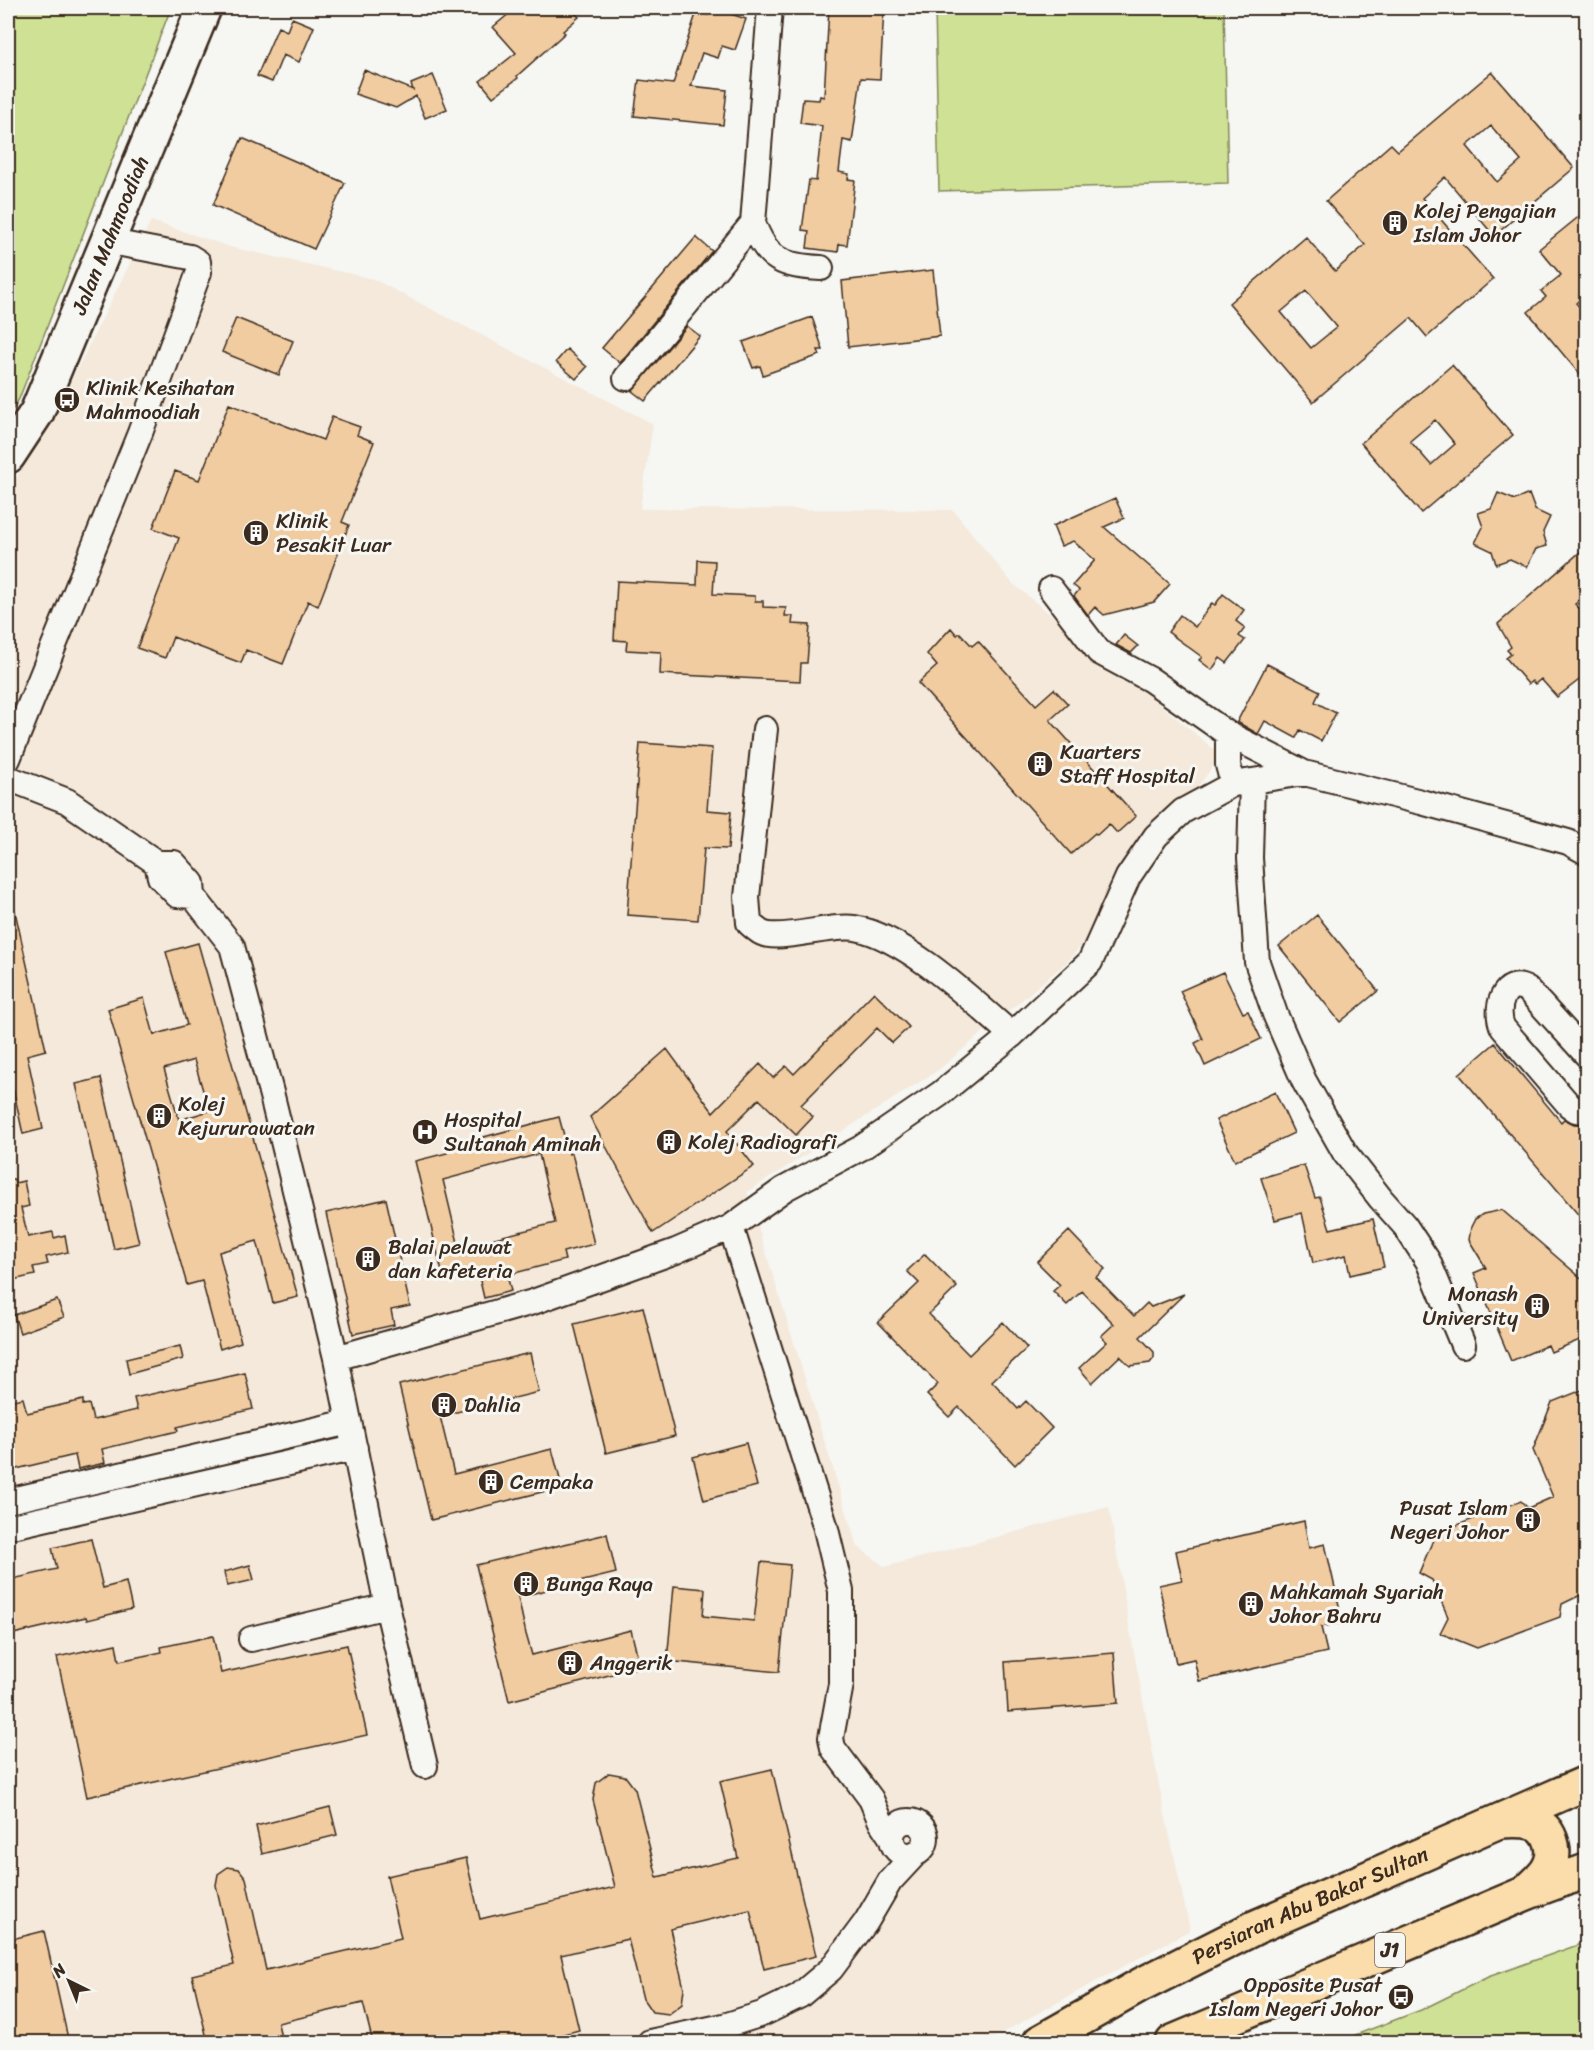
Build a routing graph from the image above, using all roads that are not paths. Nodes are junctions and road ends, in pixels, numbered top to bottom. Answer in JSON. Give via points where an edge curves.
{"nodes":[{"id":1,"x":204,"y":8,"type":"edge"},
{"id":2,"x":770,"y":8,"type":"edge"},
{"id":3,"x":753,"y":223,"type":"junction"},
{"id":4,"x":106,"y":241,"type":"junction"},
{"id":5,"x":820,"y":268,"type":"dead end"},
{"id":6,"x":626,"y":378,"type":"dead end"},
{"id":7,"x":8,"y":456,"type":"edge"},
{"id":8,"x":1051,"y":589,"type":"dead end"},
{"id":9,"x":765,"y":729,"type":"dead end"},
{"id":10,"x":1228,"y":734,"type":"junction"},
{"id":11,"x":8,"y":759,"type":"edge"},
{"id":12,"x":1304,"y":773,"type":"junction"},
{"id":13,"x":8,"y":778,"type":"edge"},
{"id":14,"x":1243,"y":782,"type":"junction"},
{"id":15,"x":1587,"y":852,"type":"edge"},
{"id":16,"x":1012,"y":1035,"type":"junction"},
{"id":17,"x":1587,"y":1054,"type":"edge"},
{"id":18,"x":1587,"y":1111,"type":"edge"},
{"id":19,"x":731,"y":1227,"type":"junction"},
{"id":20,"x":1463,"y":1346,"type":"dead end"},
{"id":21,"x":336,"y":1358,"type":"junction"},
{"id":22,"x":350,"y":1422,"type":"junction"},
{"id":23,"x":355,"y":1448,"type":"junction"},
{"id":24,"x":8,"y":1501,"type":"edge"},
{"id":25,"x":8,"y":1527,"type":"edge"},
{"id":26,"x":387,"y":1606,"type":"junction"},
{"id":27,"x":251,"y":1639,"type":"dead end"},
{"id":28,"x":425,"y":1766,"type":"dead end"},
{"id":29,"x":1587,"y":1783,"type":"edge"},
{"id":30,"x":1500,"y":1821,"type":"junction"},
{"id":31,"x":1587,"y":1871,"type":"edge"},
{"id":32,"x":1526,"y":1893,"type":"junction"},
{"id":33,"x":650,"y":2043,"type":"edge"},
{"id":34,"x":1040,"y":2043,"type":"edge"},
{"id":35,"x":1173,"y":2043,"type":"edge"}],
"edges":[{"from":1,"to":4,"type":"main road","name":"Jalan Mahmoodiah"},
{"from":2,"to":3,"type":"street"},
{"from":3,"to":5,"type":"street","via":[[759,240],[771,254],[786,264]]},
{"from":3,"to":6,"type":"street"},
{"from":4,"to":7,"type":"main road","name":"Jalan Mahmoodiah","via":[[37,412]]},
{"from":4,"to":11,"type":"street","via":[[190,257],[198,262],[199,272],[140,433]]},
{"from":8,"to":10,"type":"street","via":[[1099,652],[1151,680]]},
{"from":9,"to":16,"type":"street","via":[[747,897],[749,923],[761,933],[780,935],[854,928],[890,940],[957,987]]},
{"from":10,"to":12,"type":"street"},
{"from":10,"to":14,"type":"street","via":[[1228,765]]},
{"from":12,"to":14,"type":"street"},
{"from":12,"to":15,"type":"street","via":[[1568,842]]},
{"from":13,"to":21,"type":"street","via":[[67,801],[157,863],[160,877],[177,895],[193,896],[232,946]]},
{"from":14,"to":16,"type":"street","via":[[1183,811],[1156,836],[1128,877],[1090,962]]},
{"from":14,"to":20,"type":"street","via":[[1257,962],[1275,1014],[1304,1081],[1345,1153],[1405,1226],[1428,1261]]},
{"from":16,"to":19,"type":"street","via":[[939,1094],[861,1148],[784,1189]]},
{"from":17,"to":18,"type":"street","via":[[1528,990],[1520,985],[1504,992],[1499,1016],[1503,1028],[1569,1105]]},
{"from":19,"to":21,"type":"street","via":[[533,1302]]},
{"from":19,"to":33,"type":"street","via":[[825,1525],[841,1591],[841,1684],[831,1738],[833,1748],[871,1799],[881,1822],[902,1840],[890,1881],[866,1922],[831,1969],[799,1995],[762,2014]]},
{"from":21,"to":22,"type":"street"},
{"from":22,"to":23,"type":"street"},
{"from":22,"to":24,"type":"street"},
{"from":23,"to":25,"type":"street"},
{"from":23,"to":26,"type":"street"},
{"from":26,"to":27,"type":"street"},
{"from":26,"to":28,"type":"street"},
{"from":29,"to":30,"type":"main road","name":"Persiaran Abu Bakar Sultan"},
{"from":30,"to":32,"type":"main road","via":[[1536,1823],[1553,1842],[1550,1865]]},
{"from":30,"to":34,"type":"main road","name":"Persiaran Abu Bakar Sultan","via":[[1256,1927],[1141,1985]]},
{"from":31,"to":32,"type":"main road","number":"J1"},
{"from":32,"to":35,"type":"main road","number":"J1"}]}
